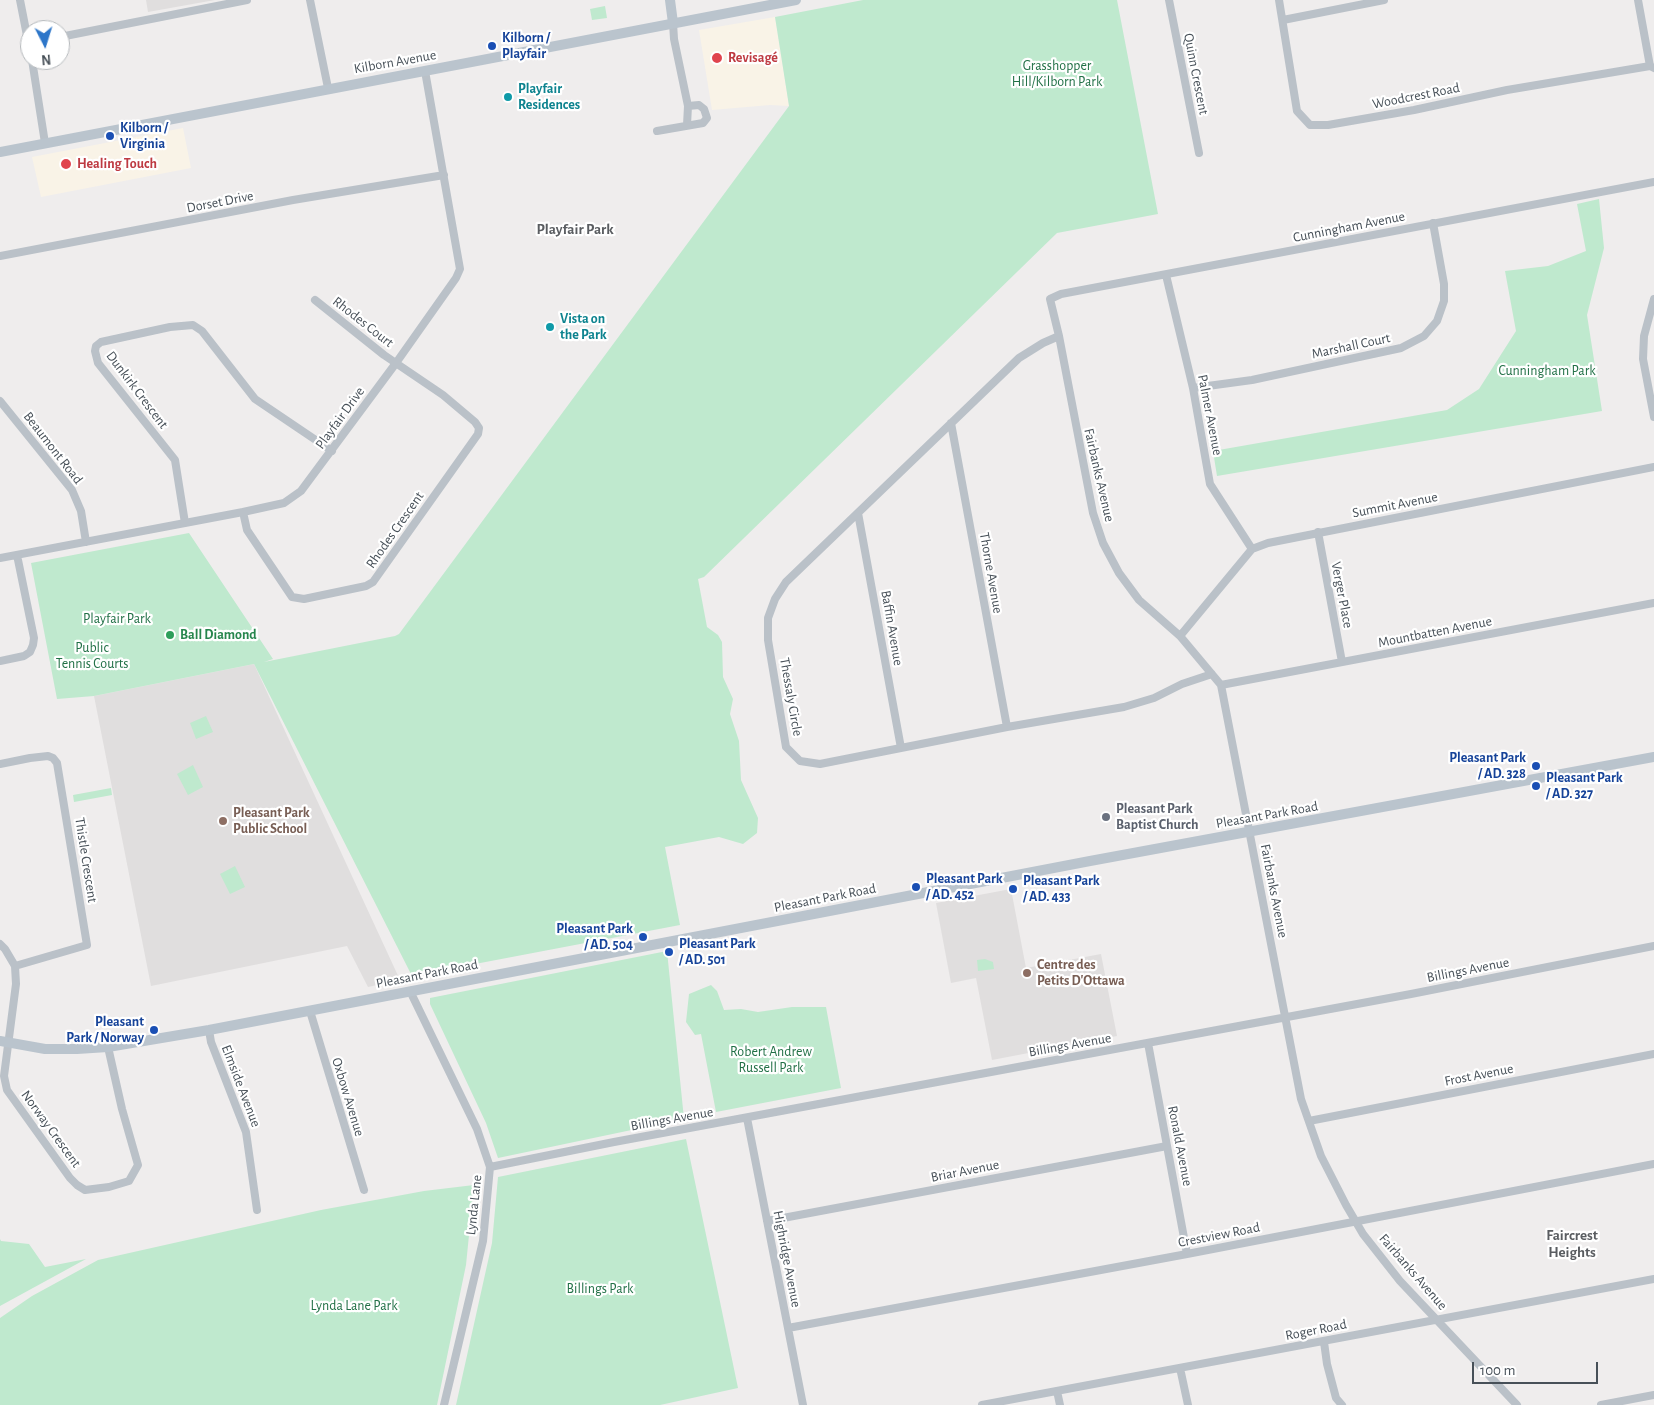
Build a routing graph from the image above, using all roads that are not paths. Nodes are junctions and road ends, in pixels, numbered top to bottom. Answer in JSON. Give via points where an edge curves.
{"nodes":[{"id":1,"x":20,"y":0,"type":"edge"},
{"id":2,"x":247,"y":0,"type":"edge"},
{"id":3,"x":670,"y":0,"type":"edge"},
{"id":4,"x":796,"y":0,"type":"edge"},
{"id":5,"x":1169,"y":0,"type":"edge"},
{"id":6,"x":1279,"y":0,"type":"edge"},
{"id":7,"x":1384,"y":0,"type":"edge"},
{"id":8,"x":1638,"y":0,"type":"edge"},
{"id":9,"x":311,"y":1,"type":"edge"},
{"id":10,"x":24,"y":20,"type":"edge"},
{"id":11,"x":1283,"y":20,"type":"junction"},
{"id":12,"x":673,"y":23,"type":"junction"},
{"id":13,"x":70,"y":35,"type":"edge"},
{"id":14,"x":1652,"y":67,"type":"edge"},
{"id":15,"x":34,"y":70,"type":"edge"},
{"id":16,"x":425,"y":71,"type":"junction"},
{"id":17,"x":328,"y":88,"type":"junction"},
{"id":18,"x":688,"y":106,"type":"junction"},
{"id":19,"x":687,"y":125,"type":"junction"},
{"id":20,"x":656,"y":131,"type":"dead end"},
{"id":21,"x":45,"y":143,"type":"junction"},
{"id":22,"x":0,"y":152,"type":"edge"},
{"id":23,"x":1199,"y":153,"type":"dead end"},
{"id":24,"x":444,"y":175,"type":"junction"},
{"id":25,"x":1654,"y":182,"type":"edge"},
{"id":26,"x":1433,"y":223,"type":"junction"},
{"id":27,"x":0,"y":256,"type":"edge"},
{"id":28,"x":1166,"y":275,"type":"junction"},
{"id":29,"x":1050,"y":299,"type":"joint"},
{"id":30,"x":1654,"y":299,"type":"edge"},
{"id":31,"x":315,"y":300,"type":"dead end"},
{"id":32,"x":1059,"y":336,"type":"junction"},
{"id":33,"x":396,"y":364,"type":"junction"},
{"id":34,"x":1193,"y":388,"type":"junction"},
{"id":35,"x":0,"y":401,"type":"edge"},
{"id":36,"x":1654,"y":417,"type":"edge"},
{"id":37,"x":951,"y":424,"type":"junction"},
{"id":38,"x":332,"y":451,"type":"junction"},
{"id":39,"x":1654,"y":467,"type":"edge"},
{"id":40,"x":243,"y":512,"type":"junction"},
{"id":41,"x":858,"y":513,"type":"junction"},
{"id":42,"x":185,"y":523,"type":"junction"},
{"id":43,"x":1318,"y":532,"type":"junction"},
{"id":44,"x":86,"y":542,"type":"junction"},
{"id":45,"x":1252,"y":549,"type":"junction"},
{"id":46,"x":17,"y":555,"type":"junction"},
{"id":47,"x":0,"y":558,"type":"edge"},
{"id":48,"x":1654,"y":603,"type":"edge"},
{"id":49,"x":1180,"y":636,"type":"junction"},
{"id":50,"x":0,"y":661,"type":"edge"},
{"id":51,"x":1342,"y":662,"type":"junction"},
{"id":52,"x":1212,"y":674,"type":"junction"},
{"id":53,"x":1221,"y":685,"type":"junction"},
{"id":54,"x":1007,"y":727,"type":"junction"},
{"id":55,"x":901,"y":748,"type":"junction"},
{"id":56,"x":1654,"y":757,"type":"edge"},
{"id":57,"x":0,"y":764,"type":"edge"},
{"id":58,"x":1250,"y":832,"type":"junction"},
{"id":59,"x":0,"y":944,"type":"edge"},
{"id":60,"x":1654,"y":946,"type":"edge"},
{"id":61,"x":14,"y":966,"type":"junction"},
{"id":62,"x":410,"y":992,"type":"junction"},
{"id":63,"x":310,"y":1011,"type":"junction"},
{"id":64,"x":1286,"y":1016,"type":"junction"},
{"id":65,"x":209,"y":1030,"type":"junction"},
{"id":66,"x":4,"y":1041,"type":"edge"},
{"id":67,"x":1148,"y":1043,"type":"junction"},
{"id":68,"x":108,"y":1047,"type":"junction"},
{"id":69,"x":1654,"y":1054,"type":"edge"},
{"id":70,"x":746,"y":1118,"type":"junction"},
{"id":71,"x":1309,"y":1121,"type":"junction"},
{"id":72,"x":1167,"y":1146,"type":"junction"},
{"id":73,"x":1654,"y":1164,"type":"edge"},
{"id":74,"x":490,"y":1167,"type":"junction"},
{"id":75,"x":364,"y":1190,"type":"dead end"},
{"id":76,"x":257,"y":1210,"type":"dead end"},
{"id":77,"x":767,"y":1221,"type":"junction"},
{"id":78,"x":1356,"y":1221,"type":"junction"},
{"id":79,"x":1187,"y":1254,"type":"junction"},
{"id":80,"x":1654,"y":1279,"type":"edge"},
{"id":81,"x":1438,"y":1320,"type":"junction"},
{"id":82,"x":788,"y":1328,"type":"junction"},
{"id":83,"x":1324,"y":1342,"type":"junction"},
{"id":84,"x":1180,"y":1368,"type":"junction"},
{"id":85,"x":1057,"y":1391,"type":"junction"},
{"id":86,"x":1654,"y":1395,"type":"edge"},
{"id":87,"x":444,"y":1405,"type":"edge"},
{"id":88,"x":803,"y":1405,"type":"edge"},
{"id":89,"x":982,"y":1405,"type":"edge"},
{"id":90,"x":1060,"y":1405,"type":"edge"},
{"id":91,"x":1188,"y":1405,"type":"edge"},
{"id":92,"x":1342,"y":1405,"type":"edge"},
{"id":93,"x":1516,"y":1405,"type":"edge"},
{"id":94,"x":1601,"y":1405,"type":"edge"}],
"edges":[{"from":1,"to":10,"type":"street"},
{"from":2,"to":13,"type":"street"},
{"from":3,"to":12,"type":"street"},
{"from":4,"to":12,"type":"street","name":"Kilborn Avenue"},
{"from":5,"to":23,"type":"street","name":"Quinn Crescent"},
{"from":6,"to":11,"type":"street","name":"Woodcrest Road"},
{"from":7,"to":11,"type":"street"},
{"from":8,"to":14,"type":"street"},
{"from":9,"to":17,"type":"street"},
{"from":11,"to":14,"type":"street","name":"Woodcrest Road","via":[[1297,110],[1310,125],[1328,125],[1507,90]]},
{"from":12,"to":16,"type":"street","name":"Kilborn Avenue"},
{"from":12,"to":18,"type":"street"},
{"from":15,"to":21,"type":"street"},
{"from":16,"to":17,"type":"street","name":"Kilborn Avenue"},
{"from":16,"to":24,"type":"street","name":"Playfair Drive"},
{"from":17,"to":21,"type":"street","name":"Kilborn Avenue"},
{"from":18,"to":19,"type":"street"},
{"from":18,"to":19,"type":"street","via":[[699,104],[707,118],[704,123]]},
{"from":19,"to":20,"type":"street"},
{"from":21,"to":22,"type":"street","name":"Kilborn Avenue"},
{"from":24,"to":27,"type":"street","name":"Dorset Drive","via":[[293,200]]},
{"from":24,"to":33,"type":"street","name":"Playfair Drive","via":[[460,269]]},
{"from":25,"to":26,"type":"street","name":"Cunningham Avenue"},
{"from":26,"to":28,"type":"street","name":"Cunningham Avenue"},
{"from":26,"to":34,"type":"street","name":"Marshall Court","via":[[1444,302],[1437,321],[1424,336],[1401,348],[1252,380]]},
{"from":28,"to":29,"type":"street","name":"Cunningham Avenue","via":[[1061,294]]},
{"from":28,"to":34,"type":"street","name":"Palmer Avenue"},
{"from":29,"to":32,"type":"street","name":"Fairbanks Avenue"},
{"from":30,"to":36,"type":"street","via":[[1644,336],[1643,359]]},
{"from":31,"to":33,"type":"street","name":"Rhodes Court"},
{"from":32,"to":37,"type":"street","name":"Thessaly Circle","via":[[1019,358]]},
{"from":32,"to":49,"type":"street","name":"Fairbanks Avenue","via":[[1081,458],[1103,543],[1139,600]]},
{"from":33,"to":38,"type":"street","name":"Playfair Drive"},
{"from":33,"to":40,"type":"street","name":"Rhodes Crescent","via":[[442,395],[479,428],[478,434],[373,582],[304,599],[292,597],[247,530]]},
{"from":34,"to":45,"type":"street","name":"Palmer Avenue","via":[[1210,484]]},
{"from":35,"to":44,"type":"street","name":"Beaumont Road","via":[[72,490],[81,511]]},
{"from":37,"to":41,"type":"street","name":"Thessaly Circle"},
{"from":37,"to":54,"type":"street","name":"Thorne Avenue"},
{"from":38,"to":40,"type":"street","name":"Playfair Drive","via":[[301,491],[284,503]]},
{"from":38,"to":42,"type":"street","name":"Dunkirk Crescent","via":[[255,399],[202,331],[193,325],[101,342],[95,351],[98,363],[174,460]]},
{"from":39,"to":43,"type":"street","name":"Summit Avenue"},
{"from":40,"to":42,"type":"street","name":"Playfair Drive"},
{"from":41,"to":55,"type":"street","name":"Baffin Avenue"},
{"from":41,"to":55,"type":"street","name":"Thessaly Circle","via":[[786,582],[775,598],[768,618],[768,640],[786,746],[800,761],[820,764]]},
{"from":42,"to":44,"type":"street","name":"Playfair Drive"},
{"from":43,"to":45,"type":"street","name":"Summit Avenue"},
{"from":43,"to":51,"type":"street","name":"Verger Place"},
{"from":44,"to":46,"type":"street","name":"Playfair Drive"},
{"from":45,"to":49,"type":"street"},
{"from":46,"to":47,"type":"street","name":"Playfair Drive"},
{"from":46,"to":50,"type":"street","via":[[33,646],[24,656]]},
{"from":48,"to":51,"type":"street","name":"Mountbatten Avenue"},
{"from":49,"to":52,"type":"street","name":"Fairbanks Avenue"},
{"from":51,"to":53,"type":"street","name":"Mountbatten Avenue"},
{"from":52,"to":53,"type":"street","name":"Fairbanks Avenue"},
{"from":52,"to":54,"type":"street","name":"Thessaly Circle","via":[[1124,707]]},
{"from":53,"to":58,"type":"street","name":"Fairbanks Avenue"},
{"from":54,"to":55,"type":"street","name":"Thessaly Circle"},
{"from":56,"to":58,"type":"street","name":"Pleasant Park Road"},
{"from":57,"to":61,"type":"street","name":"Thistle Crescent","via":[[48,756],[57,763],[87,945]]},
{"from":58,"to":62,"type":"street","name":"Pleasant Park Road"},
{"from":58,"to":64,"type":"street","name":"Fairbanks Avenue"},
{"from":59,"to":61,"type":"street"},
{"from":60,"to":64,"type":"street","name":"Billings Avenue"},
{"from":61,"to":66,"type":"street","via":[[16,984]]},
{"from":62,"to":63,"type":"street","name":"Pleasant Park Road"},
{"from":62,"to":74,"type":"street","name":"Lynda Lane","via":[[477,1129]]},
{"from":63,"to":65,"type":"street","name":"Pleasant Park Road"},
{"from":63,"to":75,"type":"street","name":"Oxbow Avenue"},
{"from":64,"to":67,"type":"street","name":"Billings Avenue"},
{"from":64,"to":71,"type":"street","name":"Fairbanks Avenue","via":[[1301,1099]]},
{"from":65,"to":68,"type":"street","name":"Pleasant Park Road"},
{"from":65,"to":76,"type":"street","name":"Elmside Avenue","via":[[246,1132]]},
{"from":66,"to":68,"type":"street","name":"Pleasant Park Road","via":[[45,1049]]},
{"from":66,"to":68,"type":"street","name":"Norway Crescent","via":[[7,1090],[70,1178],[85,1190],[129,1181],[138,1166]]},
{"from":67,"to":70,"type":"street","name":"Billings Avenue"},
{"from":67,"to":72,"type":"street","name":"Ronald Avenue"},
{"from":69,"to":71,"type":"street","name":"Frost Avenue"},
{"from":70,"to":74,"type":"street","name":"Billings Avenue"},
{"from":70,"to":77,"type":"street","name":"Highridge Avenue"},
{"from":71,"to":78,"type":"street","name":"Fairbanks Avenue","via":[[1320,1156]]},
{"from":72,"to":77,"type":"street","name":"Briar Avenue"},
{"from":72,"to":79,"type":"street","name":"Ronald Avenue"},
{"from":73,"to":78,"type":"street","name":"Crestview Road"},
{"from":74,"to":87,"type":"street","name":"Lynda Lane","via":[[483,1241]]},
{"from":77,"to":82,"type":"street","name":"Highridge Avenue"},
{"from":78,"to":79,"type":"street","name":"Crestview Road"},
{"from":78,"to":81,"type":"street","name":"Fairbanks Avenue","via":[[1400,1281]]},
{"from":79,"to":82,"type":"street","name":"Crestview Road"},
{"from":80,"to":81,"type":"street","name":"Roger Road"},
{"from":81,"to":83,"type":"street","name":"Roger Road"},
{"from":81,"to":93,"type":"street","name":"Fairbanks Avenue"},
{"from":82,"to":88,"type":"street","name":"Highridge Avenue"},
{"from":83,"to":84,"type":"street","name":"Roger Road"},
{"from":83,"to":92,"type":"street","via":[[1336,1398]]},
{"from":84,"to":85,"type":"street","name":"Roger Road"},
{"from":84,"to":91,"type":"street"},
{"from":85,"to":89,"type":"street","name":"Roger Road"},
{"from":85,"to":90,"type":"street"},
{"from":86,"to":94,"type":"street"}]}
